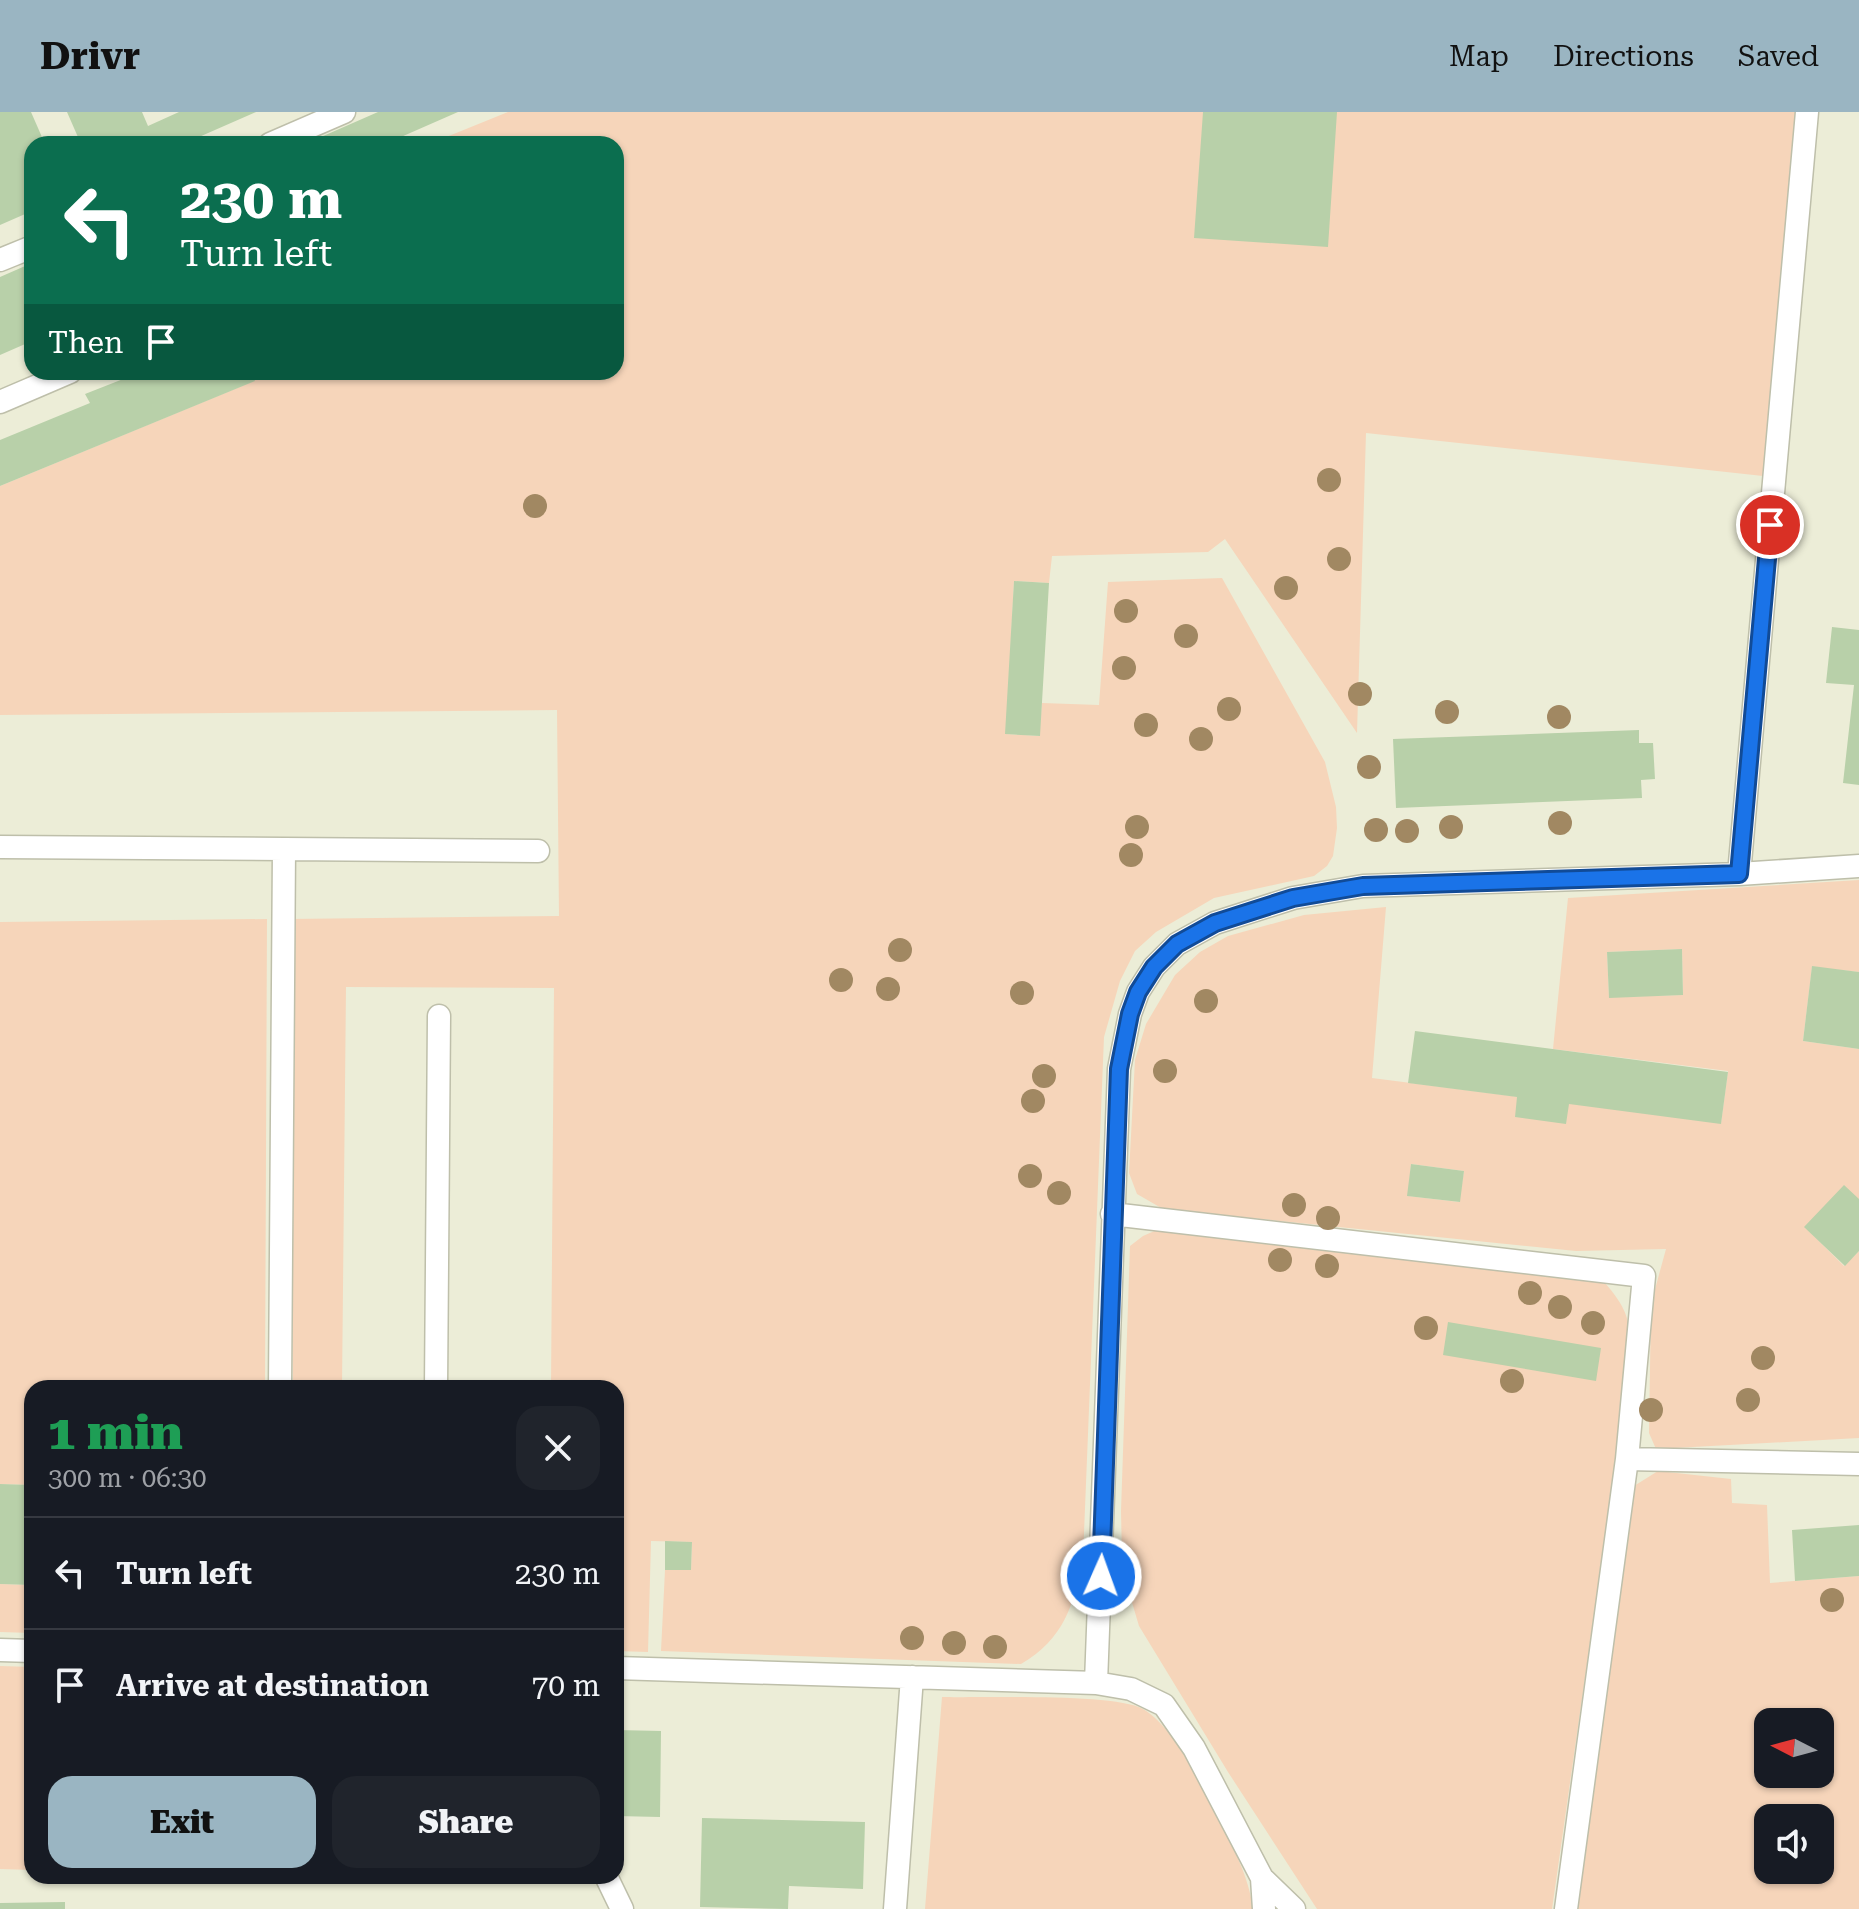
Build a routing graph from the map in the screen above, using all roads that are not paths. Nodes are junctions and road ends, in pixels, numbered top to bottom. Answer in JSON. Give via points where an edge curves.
{"nodes":[{"id":1,"x":344,"y":112,"type":"edge"},
{"id":2,"x":1807,"y":112,"type":"edge"},
{"id":3,"x":288,"y":136,"type":"edge"},
{"id":4,"x":24,"y":250,"type":"edge"},
{"id":5,"x":0,"y":260,"type":"edge"},
{"id":6,"x":51,"y":380,"type":"edge"},
{"id":7,"x":0,"y":402,"type":"edge"},
{"id":8,"x":0,"y":847,"type":"edge"},
{"id":9,"x":284,"y":849,"type":"junction"},
{"id":10,"x":538,"y":851,"type":"dead end"},
{"id":11,"x":1859,"y":866,"type":"edge"},
{"id":12,"x":1739,"y":874,"type":"junction"},
{"id":13,"x":439,"y":1016,"type":"dead end"},
{"id":14,"x":1112,"y":1214,"type":"junction"},
{"id":15,"x":280,"y":1380,"type":"edge"},
{"id":16,"x":436,"y":1380,"type":"edge"},
{"id":17,"x":1627,"y":1459,"type":"junction"},
{"id":18,"x":1859,"y":1464,"type":"edge"},
{"id":19,"x":0,"y":1650,"type":"edge"},
{"id":20,"x":24,"y":1651,"type":"edge"},
{"id":21,"x":624,"y":1668,"type":"edge"},
{"id":22,"x":912,"y":1677,"type":"junction"},
{"id":23,"x":1096,"y":1683,"type":"junction"},
{"id":24,"x":1262,"y":1878,"type":"junction"},
{"id":25,"x":610,"y":1884,"type":"edge"},
{"id":26,"x":622,"y":1909,"type":"edge"},
{"id":27,"x":895,"y":1909,"type":"edge"},
{"id":28,"x":1264,"y":1909,"type":"edge"},
{"id":29,"x":1294,"y":1909,"type":"edge"},
{"id":30,"x":1566,"y":1909,"type":"edge"}],
"edges":[{"from":1,"to":3,"type":"lane"},
{"from":2,"to":12,"type":"lane"},
{"from":4,"to":5,"type":"lane"},
{"from":6,"to":7,"type":"lane"},
{"from":8,"to":9,"type":"lane"},
{"from":9,"to":10,"type":"lane"},
{"from":9,"to":15,"type":"lane"},
{"from":11,"to":12,"type":"lane"},
{"from":12,"to":14,"type":"lane","via":[[1363,886],[1293,898],[1215,923],[1177,944],[1154,967],[1130,1014],[1119,1069]]},
{"from":13,"to":16,"type":"lane"},
{"from":14,"to":17,"type":"lane","via":[[1644,1276]]},
{"from":14,"to":23,"type":"lane"},
{"from":17,"to":18,"type":"lane"},
{"from":17,"to":30,"type":"lane"},
{"from":19,"to":20,"type":"lane"},
{"from":21,"to":22,"type":"lane"},
{"from":22,"to":23,"type":"lane"},
{"from":22,"to":27,"type":"lane"},
{"from":23,"to":24,"type":"lane","via":[[1131,1689],[1164,1705],[1194,1748]]},
{"from":24,"to":28,"type":"lane"},
{"from":24,"to":29,"type":"lane"},
{"from":25,"to":26,"type":"lane"}]}
